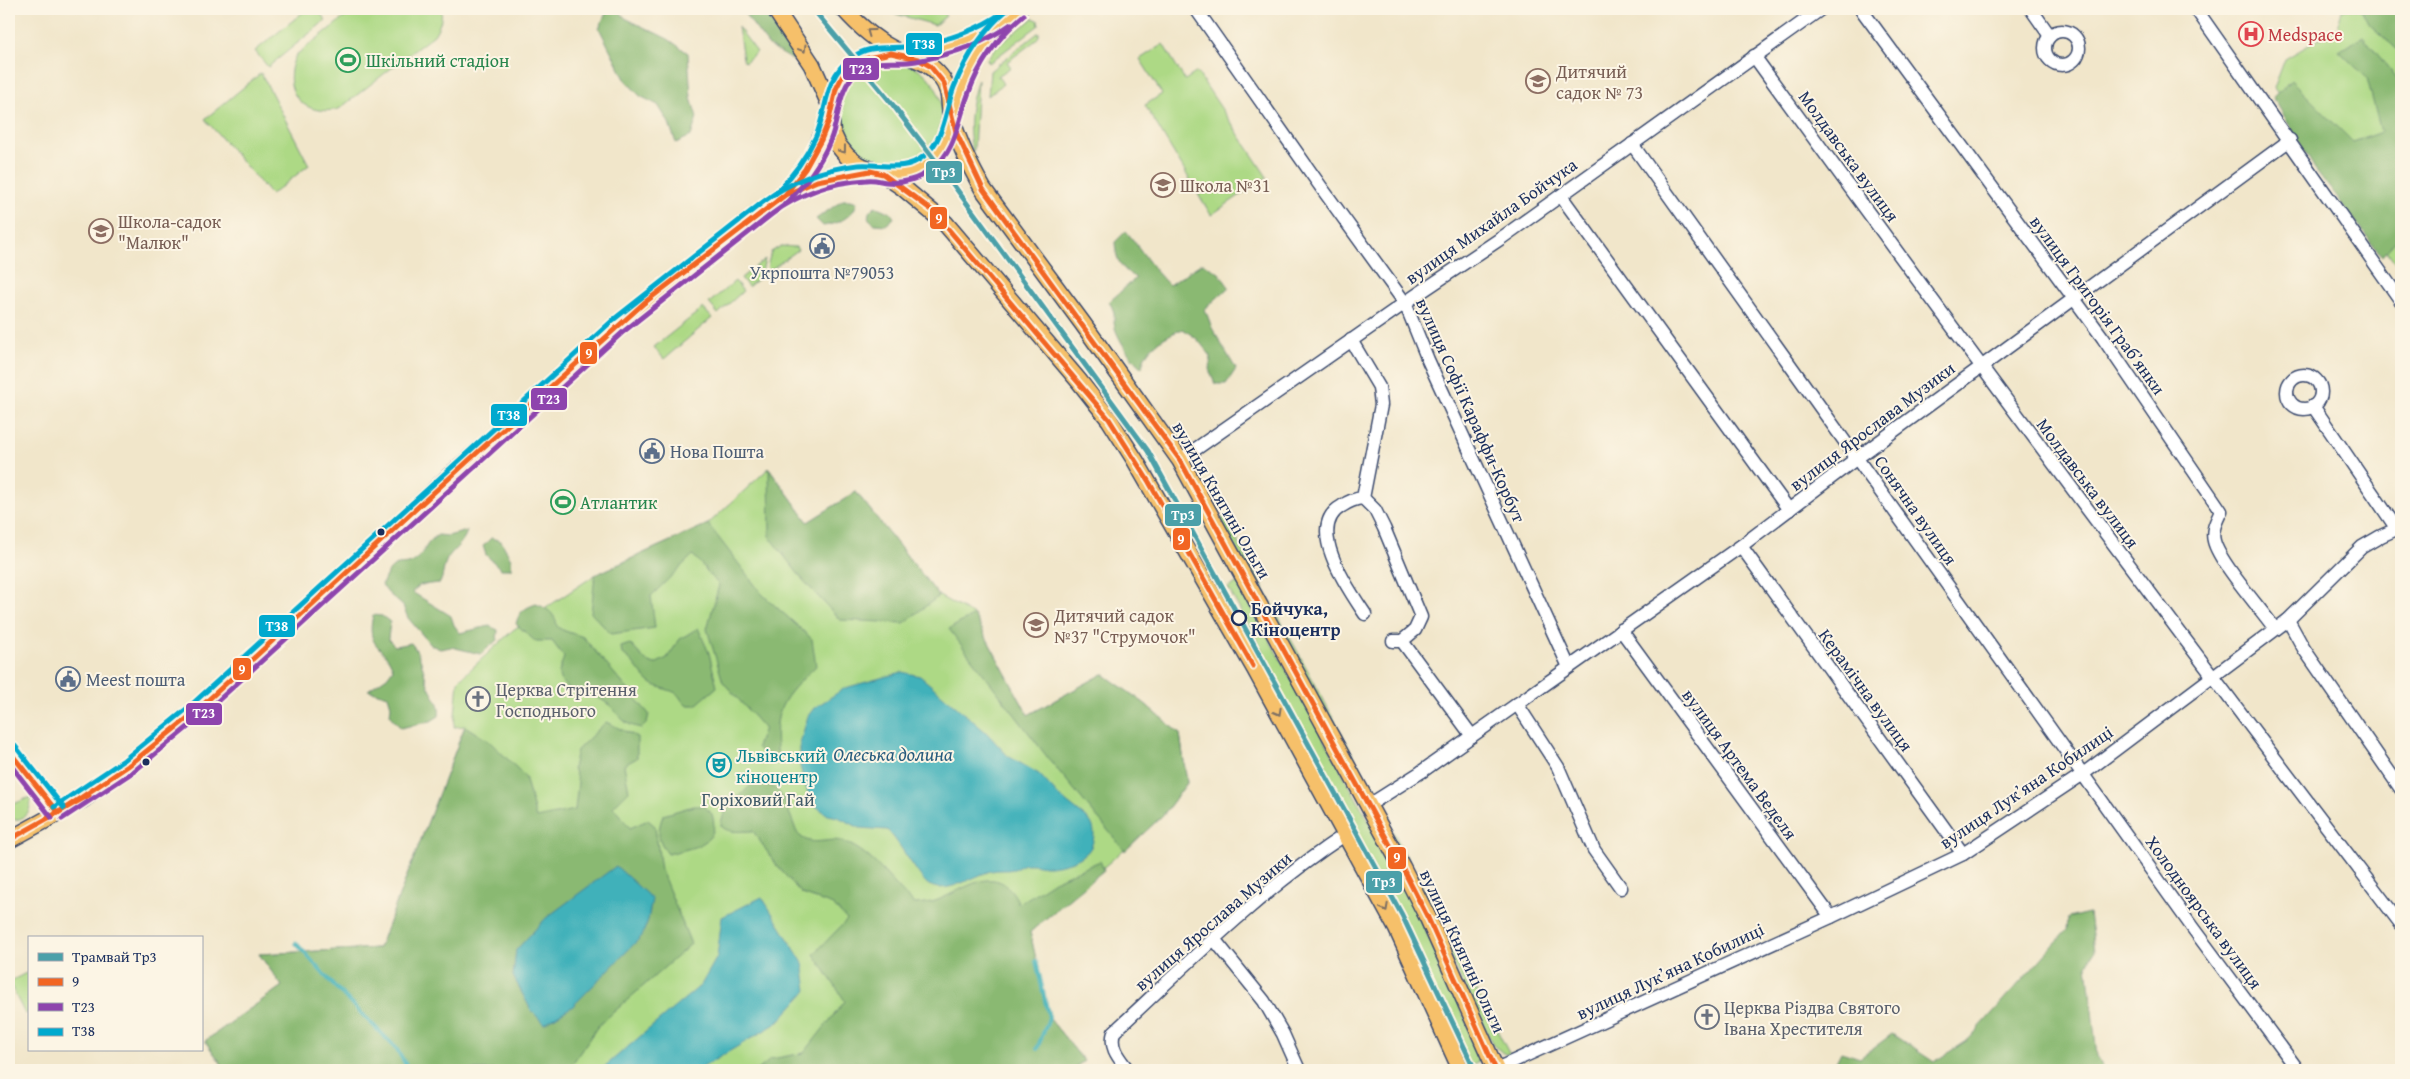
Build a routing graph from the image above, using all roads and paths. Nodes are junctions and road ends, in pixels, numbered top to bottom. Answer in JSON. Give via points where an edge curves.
{"nodes":[{"id":1,"x":774,"y":9,"type":"edge"},
{"id":2,"x":844,"y":9,"type":"edge"},
{"id":3,"x":1019,"y":9,"type":"edge"},
{"id":4,"x":1196,"y":9,"type":"edge"},
{"id":5,"x":1821,"y":9,"type":"edge"},
{"id":6,"x":1861,"y":9,"type":"edge"},
{"id":7,"x":2030,"y":9,"type":"edge"},
{"id":8,"x":2196,"y":9,"type":"edge"},
{"id":9,"x":1000,"y":24,"type":"junction"},
{"id":10,"x":2050,"y":36,"type":"dead end"},
{"id":11,"x":903,"y":54,"type":"junction"},
{"id":12,"x":1754,"y":56,"type":"junction"},
{"id":13,"x":830,"y":111,"type":"junction"},
{"id":14,"x":952,"y":118,"type":"junction"},
{"id":15,"x":2290,"y":140,"type":"junction"},
{"id":16,"x":1632,"y":144,"type":"junction"},
{"id":17,"x":877,"y":173,"type":"junction"},
{"id":18,"x":785,"y":195,"type":"junction"},
{"id":19,"x":1560,"y":196,"type":"junction"},
{"id":20,"x":2073,"y":299,"type":"junction"},
{"id":21,"x":2401,"y":301,"type":"edge"},
{"id":22,"x":1405,"y":302,"type":"junction"},
{"id":23,"x":1352,"y":340,"type":"junction"},
{"id":24,"x":1980,"y":367,"type":"junction"},
{"id":25,"x":2313,"y":406,"type":"dead end"},
{"id":26,"x":1857,"y":458,"type":"junction"},
{"id":27,"x":1180,"y":460,"type":"junction"},
{"id":28,"x":1363,"y":498,"type":"junction"},
{"id":29,"x":1789,"y":510,"type":"junction"},
{"id":30,"x":2399,"y":528,"type":"edge"},
{"id":31,"x":1741,"y":546,"type":"junction"},
{"id":32,"x":1365,"y":614,"type":"dead end"},
{"id":33,"x":2288,"y":620,"type":"junction"},
{"id":34,"x":2276,"y":629,"type":"junction"},
{"id":35,"x":1621,"y":630,"type":"junction"},
{"id":36,"x":1570,"y":667,"type":"junction"},
{"id":37,"x":2212,"y":677,"type":"junction"},
{"id":38,"x":1517,"y":704,"type":"junction"},
{"id":39,"x":1472,"y":736,"type":"junction"},
{"id":40,"x":9,"y":751,"type":"edge"},
{"id":41,"x":2083,"y":774,"type":"junction"},
{"id":42,"x":2401,"y":789,"type":"edge"},
{"id":43,"x":1369,"y":805,"type":"junction"},
{"id":44,"x":58,"y":814,"type":"junction"},
{"id":45,"x":1346,"y":834,"type":"junction"},
{"id":46,"x":9,"y":840,"type":"edge"},
{"id":47,"x":1963,"y":854,"type":"junction"},
{"id":48,"x":1621,"y":888,"type":"dead end"},
{"id":49,"x":1832,"y":917,"type":"junction"},
{"id":50,"x":2401,"y":924,"type":"edge"},
{"id":51,"x":1214,"y":939,"type":"junction"},
{"id":52,"x":1128,"y":1070,"type":"edge"},
{"id":53,"x":1299,"y":1070,"type":"edge"},
{"id":54,"x":1461,"y":1070,"type":"edge"},
{"id":55,"x":1495,"y":1070,"type":"edge"},
{"id":56,"x":2298,"y":1070,"type":"edge"}],
"edges":[{"from":1,"to":13,"type":"main road","one_way":true,"via":[[812,65]]},
{"from":11,"to":2,"type":"main road","name":"вулиця Княгині Ольги","one_way":true},
{"from":3,"to":9,"type":"main road"},
{"from":4,"to":22,"type":"street","name":"вулиця Софії Караффи-Корбут"},
{"from":5,"to":12,"type":"street","name":"вулиця Михайла Бойчука"},
{"from":6,"to":20,"type":"street","name":"вулиця Григорія Грабʼянки"},
{"from":7,"to":10,"type":"street"},
{"from":8,"to":15,"type":"street"},
{"from":9,"to":11,"type":"main road","via":[[959,43]]},
{"from":9,"to":14,"type":"main road","via":[[970,72]]},
{"from":11,"to":13,"type":"main road","via":[[883,52],[854,65],[834,90]]},
{"from":11,"to":14,"type":"main road","name":"вулиця Княгині Ольги","via":[[926,63],[940,77],[947,88]]},
{"from":12,"to":16,"type":"street","name":"вулиця Михайла Бойчука"},
{"from":12,"to":24,"type":"street","name":"Молдавська вулиця"},
{"from":13,"to":17,"type":"main road","one_way":true,"via":[[838,145],[858,165]]},
{"from":13,"to":18,"type":"main road","via":[[808,164]]},
{"from":14,"to":17,"type":"main road","via":[[944,144],[928,162],[907,172]]},
{"from":14,"to":27,"type":"main road","name":"вулиця Княгині Ольги","via":[[970,166],[983,189]]},
{"from":15,"to":20,"type":"street","name":"вулиця Ярослава Музики"},
{"from":15,"to":21,"type":"street"},
{"from":16,"to":19,"type":"street","name":"вулиця Михайла Бойчука"},
{"from":16,"to":26,"type":"street","name":"Сонячна вулиця"},
{"from":17,"to":18,"type":"main road","via":[[817,181]]},
{"from":17,"to":45,"type":"main road","one_way":true,"via":[[922,202],[945,223],[1109,419],[1149,482]]},
{"from":18,"to":44,"type":"main road","via":[[644,303],[459,467],[182,725],[124,770]]},
{"from":19,"to":22,"type":"street","name":"вулиця Михайла Бойчука"},
{"from":19,"to":29,"type":"street"},
{"from":20,"to":24,"type":"street","name":"вулиця Ярослава Музики"},
{"from":20,"to":34,"type":"street","name":"вулиця Григорія Грабʼянки","via":[[2221,511],[2214,526],[2213,540],[2220,556]]},
{"from":22,"to":23,"type":"street","name":"вулиця Михайла Бойчука"},
{"from":22,"to":36,"type":"street","name":"вулиця Софії Караффи-Корбут","via":[[1428,360]]},
{"from":23,"to":27,"type":"street","name":"вулиця Михайла Бойчука"},
{"from":23,"to":28,"type":"street","via":[[1379,387],[1381,405]]},
{"from":24,"to":26,"type":"street","name":"вулиця Ярослава Музики"},
{"from":24,"to":37,"type":"street","name":"Молдавська вулиця"},
{"from":25,"to":30,"type":"street","name":"вулиця Лукʼяна Кобилиці"},
{"from":26,"to":29,"type":"street","name":"вулиця Ярослава Музики"},
{"from":26,"to":41,"type":"street","name":"Сонячна вулиця"},
{"from":27,"to":43,"type":"main road","name":"вулиця Княгині Ольги"},
{"from":28,"to":32,"type":"street","via":[[1354,499],[1335,510],[1327,524],[1329,549]]},
{"from":28,"to":39,"type":"street","via":[[1375,510],[1384,528],[1421,617],[1415,630],[1397,641]]},
{"from":29,"to":31,"type":"street","name":"вулиця Ярослава Музики"},
{"from":30,"to":33,"type":"street","name":"вулиця Лукʼяна Кобилиці","via":[[2362,547]]},
{"from":31,"to":35,"type":"street","name":"вулиця Ярослава Музики"},
{"from":31,"to":47,"type":"street","name":"Керамічна вулиця"},
{"from":33,"to":34,"type":"street","name":"вулиця Лукʼяна Кобилиці"},
{"from":33,"to":42,"type":"street","via":[[2304,649]]},
{"from":34,"to":37,"type":"street","name":"вулиця Лукʼяна Кобилиці"},
{"from":35,"to":36,"type":"street","name":"вулиця Ярослава Музики"},
{"from":35,"to":49,"type":"street","name":"вулиця Артема Веделя"},
{"from":36,"to":38,"type":"street","name":"вулиця Ярослава Музики"},
{"from":37,"to":41,"type":"street","name":"вулиця Лукʼяна Кобилиці"},
{"from":37,"to":50,"type":"street","name":"Молдавська вулиця"},
{"from":38,"to":39,"type":"street","name":"вулиця Ярослава Музики"},
{"from":38,"to":48,"type":"street","via":[[1558,767],[1594,850]]},
{"from":39,"to":43,"type":"street","name":"вулиця Ярослава Музики"},
{"from":40,"to":44,"type":"street"},
{"from":41,"to":47,"type":"street","name":"вулиця Лукʼяна Кобилиці"},
{"from":41,"to":56,"type":"street","name":"Холодноярська вулиця"},
{"from":43,"to":55,"type":"main road","name":"вулиця Княгині Ольги","via":[[1428,918]]},
{"from":44,"to":46,"type":"main road"},
{"from":45,"to":51,"type":"street","name":"вулиця Ярослава Музики","via":[[1284,880]]},
{"from":45,"to":54,"type":"main road","one_way":true,"via":[[1397,929]]},
{"from":47,"to":49,"type":"street","name":"вулиця Лукʼяна Кобилиці"},
{"from":49,"to":55,"type":"street","name":"вулиця Лукʼяна Кобилиці"},
{"from":51,"to":52,"type":"street","name":"вулиця Ярослава Музики","via":[[1114,1032],[1111,1041],[1114,1051]]},
{"from":51,"to":53,"type":"street","via":[[1264,1002]]}]}
